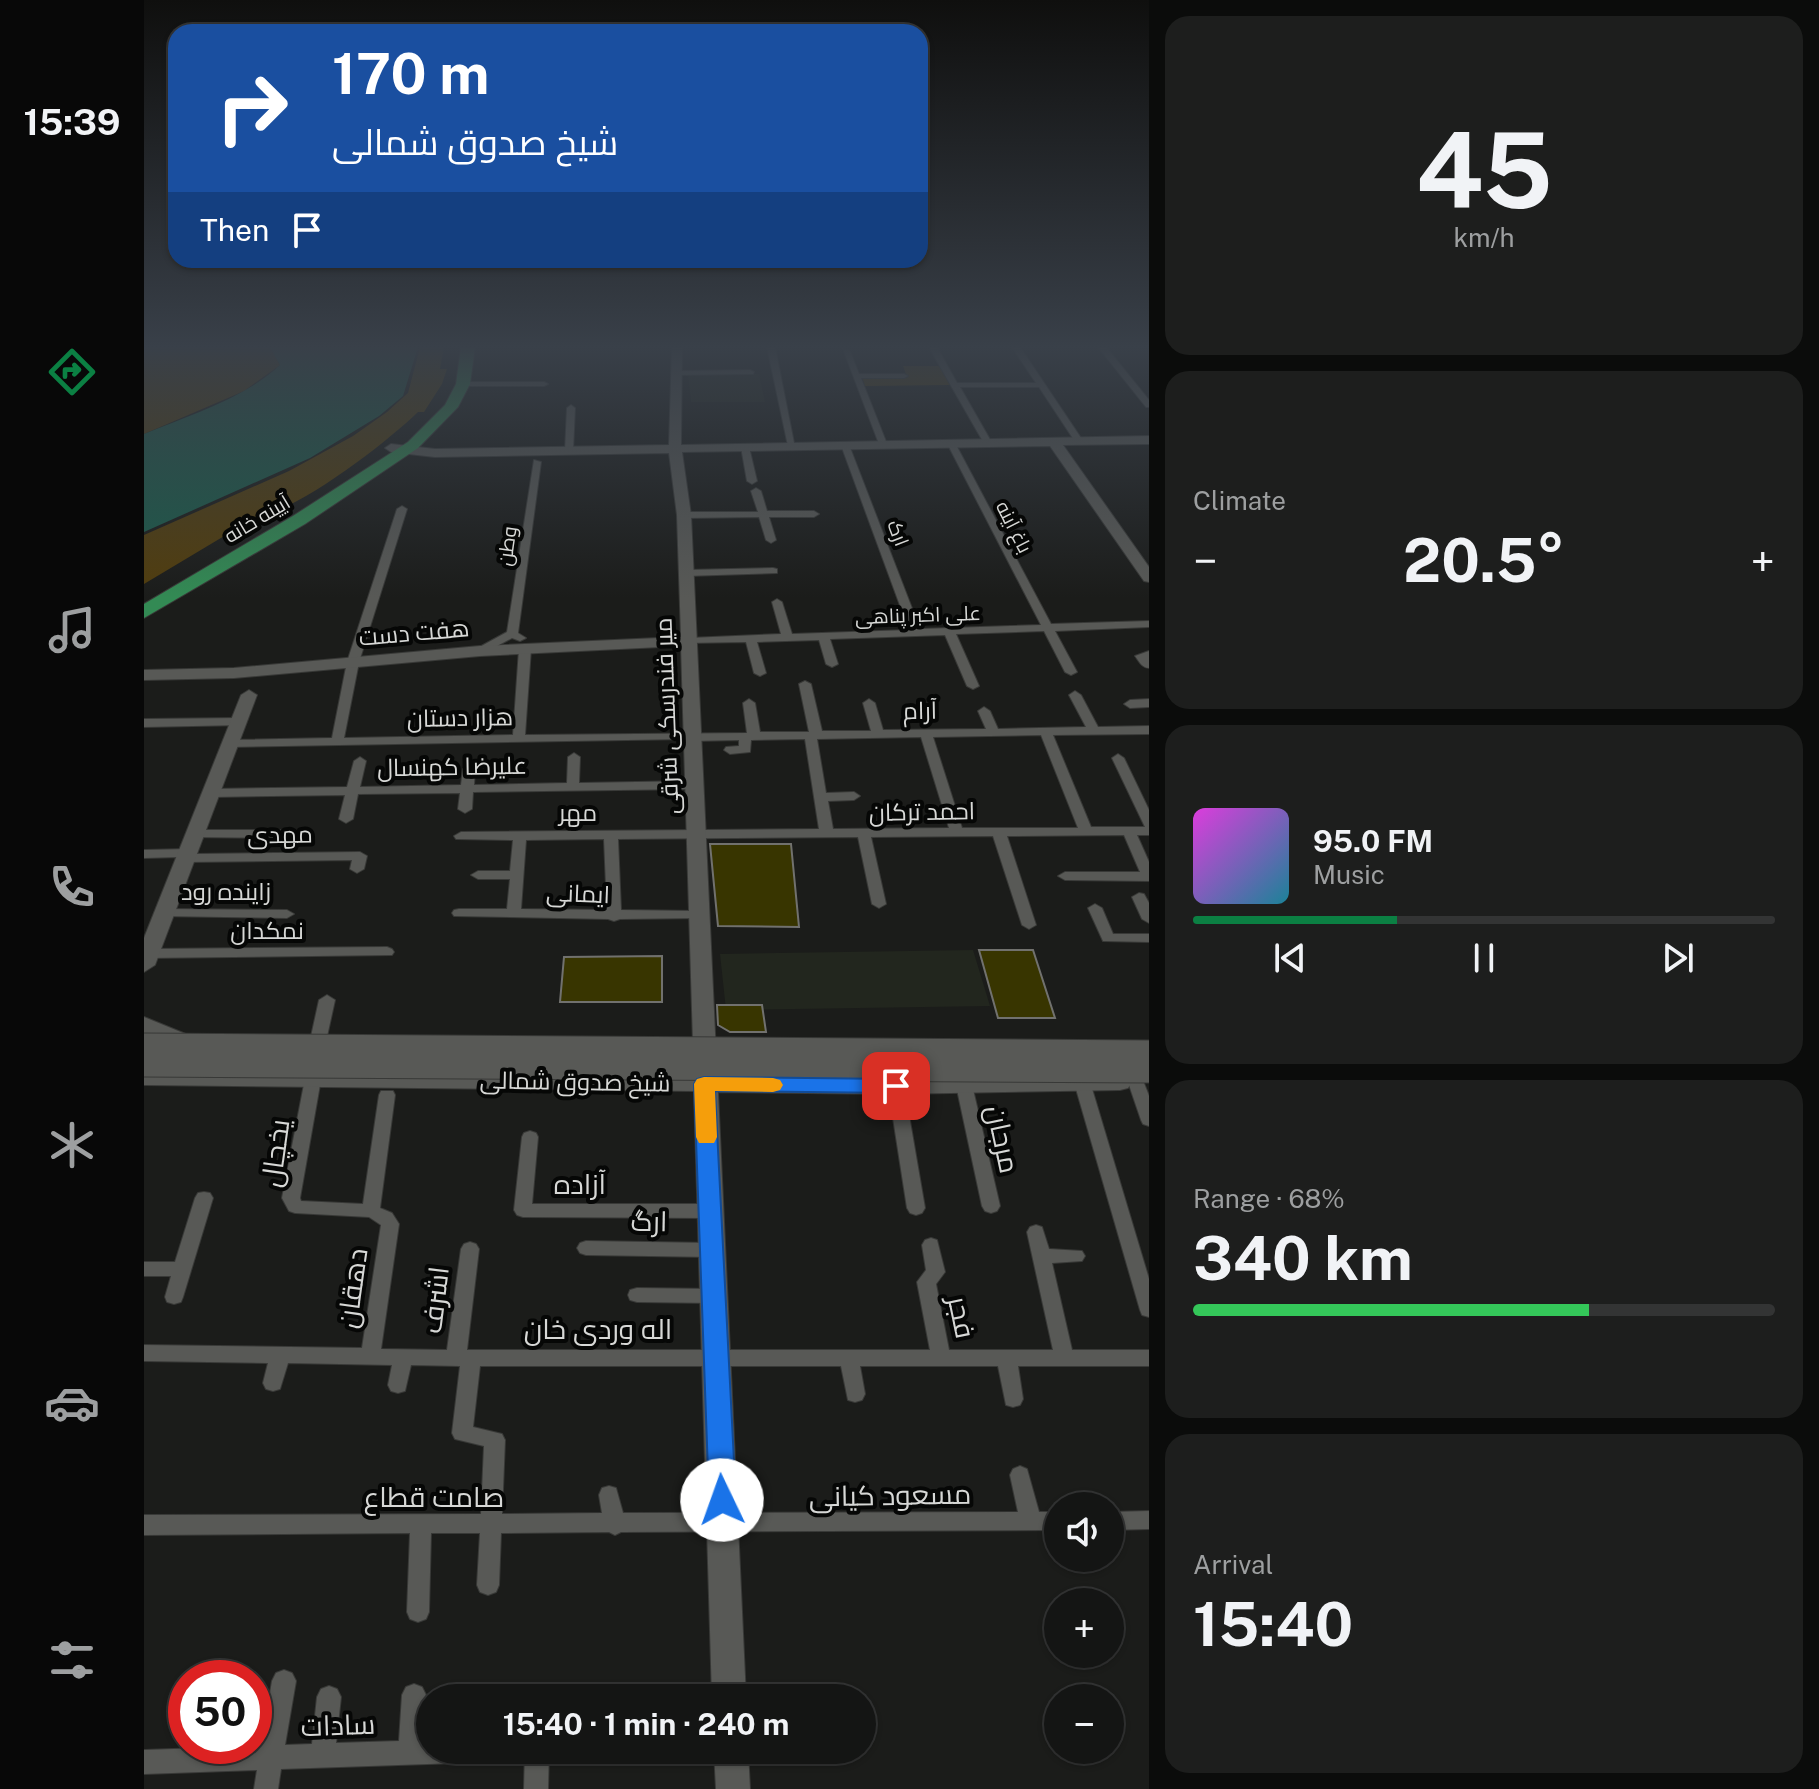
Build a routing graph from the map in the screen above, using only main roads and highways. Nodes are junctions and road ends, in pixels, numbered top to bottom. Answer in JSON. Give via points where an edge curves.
{"nodes":[{"id":1,"x":416,"y":430,"type":"edge"},
{"id":2,"x":422,"y":430,"type":"edge"},
{"id":3,"x":675,"y":430,"type":"edge"},
{"id":4,"x":1148,"y":441,"type":"edge"},
{"id":5,"x":1054,"y":442,"type":"junction"},
{"id":6,"x":675,"y":448,"type":"junction"},
{"id":7,"x":398,"y":450,"type":"junction"},
{"id":8,"x":1149,"y":578,"type":"edge"},
{"id":9,"x":144,"y":600,"type":"edge"},
{"id":10,"x":144,"y":612,"type":"edge"},
{"id":11,"x":689,"y":641,"type":"junction"},
{"id":12,"x":316,"y":666,"type":"junction"},
{"id":13,"x":234,"y":673,"type":"junction"},
{"id":14,"x":144,"y":675,"type":"edge"},
{"id":15,"x":249,"y":695,"type":"junction"},
{"id":16,"x":146,"y":960,"type":"edge"},
{"id":17,"x":144,"y":1024,"type":"edge"},
{"id":18,"x":144,"y":1039,"type":"edge"},
{"id":19,"x":180,"y":1040,"type":"junction"},
{"id":20,"x":655,"y":1042,"type":"junction"},
{"id":21,"x":703,"y":1042,"type":"junction"},
{"id":22,"x":746,"y":1043,"type":"junction"},
{"id":23,"x":1149,"y":1043,"type":"edge"},
{"id":24,"x":144,"y":1046,"type":"edge"},
{"id":25,"x":1149,"y":1053,"type":"edge"},
{"id":26,"x":144,"y":1064,"type":"edge"},
{"id":27,"x":144,"y":1077,"type":"edge"},
{"id":28,"x":1145,"y":1078,"type":"edge"},
{"id":29,"x":656,"y":1083,"type":"junction"},
{"id":30,"x":704,"y":1084,"type":"junction"},
{"id":31,"x":753,"y":1084,"type":"junction"},
{"id":32,"x":729,"y":1684,"type":"edge"},
{"id":33,"x":732,"y":1764,"type":"edge"},
{"id":34,"x":733,"y":1789,"type":"edge"}],
"edges":[{"from":1,"to":7,"type":"main road","name":"آیینه خانه"},
{"from":2,"to":7,"type":"main road","name":"آیینه خانه"},
{"from":3,"to":6,"type":"main road","name":"میر فندرسکی شرقی"},
{"from":4,"to":5,"type":"main road"},
{"from":5,"to":6,"type":"main road"},
{"from":5,"to":8,"type":"main road"},
{"from":6,"to":7,"type":"main road"},
{"from":6,"to":11,"type":"main road","name":"میر فندرسکی شرقی","via":[[684,515]]},
{"from":7,"to":9,"type":"main road","name":"آیینه خانه"},
{"from":7,"to":10,"type":"main road","name":"آیینه خانه","via":[[299,520]]},
{"from":11,"to":12,"type":"main road","name":"هفت دست"},
{"from":11,"to":21,"type":"main road","name":"میر فندرسکی شرقی"},
{"from":12,"to":13,"type":"main road","name":"هفت دست"},
{"from":12,"to":15,"type":"main road","via":[[277,678]]},
{"from":13,"to":14,"type":"main road","name":"هفت دست"},
{"from":13,"to":15,"type":"main road"},
{"from":15,"to":16,"type":"main road"},
{"from":17,"to":19,"type":"main road"},
{"from":18,"to":19,"type":"main road","name":"شیخ صدوق شمالی"},
{"from":19,"to":20,"type":"main road","name":"شیخ صدوق شمالی"},
{"from":20,"to":21,"type":"main road","name":"شیخ صدوق شمالی"},
{"from":20,"to":29,"type":"main road","via":[[672,1062],[668,1074]]},
{"from":21,"to":22,"type":"main road","name":"شیخ صدوق شمالی"},
{"from":21,"to":30,"type":"main road","name":"میر فندرسکی شرقی"},
{"from":22,"to":23,"type":"main road","name":"شیخ صدوق شمالی"},
{"from":22,"to":31,"type":"main road","via":[[734,1047],[725,1064],[739,1081]]},
{"from":24,"to":25,"type":"main road","name":"شیخ صدوق شمالی","bridge":true},
{"from":26,"to":28,"type":"main road","name":"شیخ صدوق شمالی","bridge":true},
{"from":27,"to":29,"type":"main road","name":"شیخ صدوق شمالی"},
{"from":28,"to":31,"type":"main road","name":"شیخ صدوق شمالی","via":[[964,1085]]},
{"from":29,"to":30,"type":"main road","name":"شیخ صدوق شمالی"},
{"from":30,"to":31,"type":"main road","name":"شیخ صدوق شمالی"},
{"from":30,"to":32,"type":"main road","name":"میر فندرسکی شرقی"},
{"from":33,"to":34,"type":"main road"}]}
